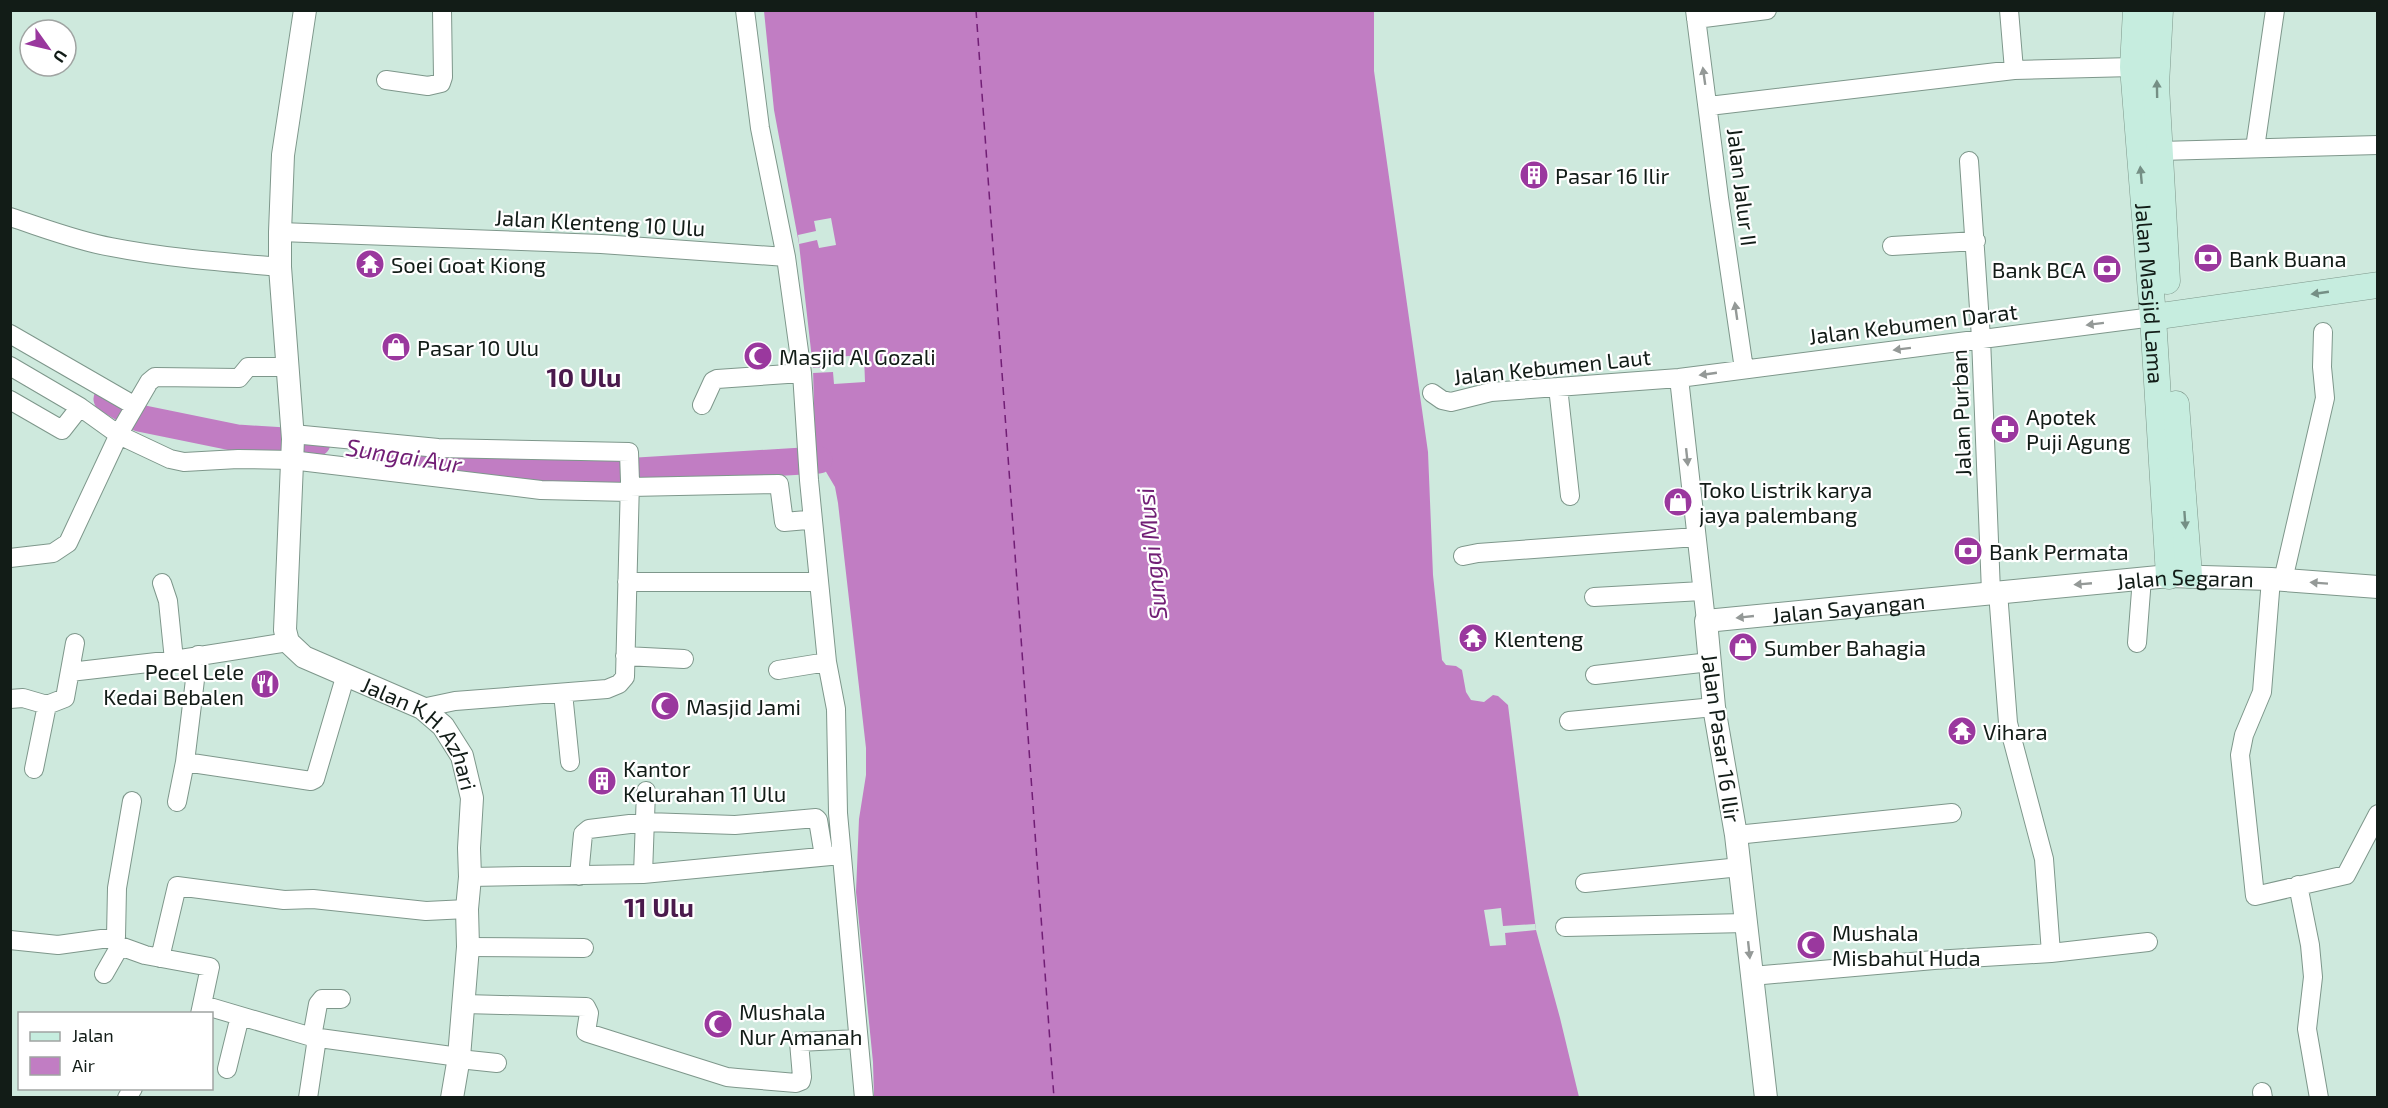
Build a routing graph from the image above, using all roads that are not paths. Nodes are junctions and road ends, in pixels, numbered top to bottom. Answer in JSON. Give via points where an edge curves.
{"nodes":[{"id":1,"x":305,"y":10,"type":"edge"},
{"id":2,"x":442,"y":10,"type":"edge"},
{"id":3,"x":745,"y":10,"type":"edge"},
{"id":4,"x":1767,"y":10,"type":"edge"},
{"id":5,"x":2009,"y":10,"type":"edge"},
{"id":6,"x":2136,"y":10,"type":"edge"},
{"id":7,"x":2160,"y":10,"type":"edge"},
{"id":8,"x":2275,"y":10,"type":"edge"},
{"id":9,"x":1696,"y":15,"type":"edge"},
{"id":10,"x":2133,"y":67,"type":"junction"},
{"id":11,"x":2014,"y":70,"type":"junction"},
{"id":12,"x":386,"y":80,"type":"dead end"},
{"id":13,"x":1708,"y":106,"type":"junction"},
{"id":14,"x":2378,"y":145,"type":"edge"},
{"id":15,"x":2255,"y":148,"type":"junction"},
{"id":16,"x":2160,"y":151,"type":"junction"},
{"id":17,"x":1969,"y":161,"type":"dead end"},
{"id":18,"x":10,"y":217,"type":"edge"},
{"id":19,"x":280,"y":232,"type":"junction"},
{"id":20,"x":1976,"y":241,"type":"junction"},
{"id":21,"x":1892,"y":246,"type":"dead end"},
{"id":22,"x":786,"y":257,"type":"junction"},
{"id":23,"x":280,"y":267,"type":"junction"},
{"id":24,"x":2378,"y":285,"type":"edge"},
{"id":25,"x":2161,"y":316,"type":"junction"},
{"id":26,"x":2323,"y":332,"type":"dead end"},
{"id":27,"x":10,"y":334,"type":"edge"},
{"id":28,"x":1981,"y":338,"type":"junction"},
{"id":29,"x":10,"y":366,"type":"edge"},
{"id":30,"x":286,"y":367,"type":"junction"},
{"id":31,"x":1744,"y":369,"type":"junction"},
{"id":32,"x":802,"y":373,"type":"junction"},
{"id":33,"x":1679,"y":378,"type":"junction"},
{"id":34,"x":1558,"y":387,"type":"junction"},
{"id":35,"x":1432,"y":393,"type":"dead end"},
{"id":36,"x":10,"y":400,"type":"edge"},
{"id":37,"x":702,"y":405,"type":"dead end"},
{"id":38,"x":80,"y":407,"type":"junction"},
{"id":39,"x":134,"y":407,"type":"junction"},
{"id":40,"x":120,"y":433,"type":"junction"},
{"id":41,"x":292,"y":447,"type":"junction"},
{"id":42,"x":465,"y":452,"type":"junction"},
{"id":43,"x":462,"y":479,"type":"junction"},
{"id":44,"x":630,"y":487,"type":"junction"},
{"id":45,"x":1570,"y":496,"type":"dead end"},
{"id":46,"x":807,"y":520,"type":"dead end"},
{"id":47,"x":1696,"y":537,"type":"junction"},
{"id":48,"x":1463,"y":556,"type":"dead end"},
{"id":49,"x":10,"y":558,"type":"edge"},
{"id":50,"x":2179,"y":575,"type":"junction"},
{"id":51,"x":2142,"y":578,"type":"junction"},
{"id":52,"x":2277,"y":580,"type":"junction"},
{"id":53,"x":627,"y":582,"type":"junction"},
{"id":54,"x":814,"y":582,"type":"dead end"},
{"id":55,"x":162,"y":583,"type":"dead end"},
{"id":56,"x":2378,"y":587,"type":"edge"},
{"id":57,"x":1702,"y":591,"type":"junction"},
{"id":58,"x":1994,"y":592,"type":"junction"},
{"id":59,"x":1594,"y":597,"type":"dead end"},
{"id":60,"x":1706,"y":621,"type":"junction"},
{"id":61,"x":288,"y":642,"type":"junction"},
{"id":62,"x":75,"y":643,"type":"dead end"},
{"id":63,"x":2136,"y":644,"type":"dead end"},
{"id":64,"x":198,"y":655,"type":"junction"},
{"id":65,"x":625,"y":656,"type":"junction"},
{"id":66,"x":684,"y":659,"type":"dead end"},
{"id":67,"x":174,"y":660,"type":"junction"},
{"id":68,"x":827,"y":662,"type":"junction"},
{"id":69,"x":1710,"y":662,"type":"junction"},
{"id":70,"x":778,"y":670,"type":"dead end"},
{"id":71,"x":70,"y":672,"type":"junction"},
{"id":72,"x":346,"y":674,"type":"junction"},
{"id":73,"x":1595,"y":675,"type":"dead end"},
{"id":74,"x":563,"y":693,"type":"junction"},
{"id":75,"x":10,"y":699,"type":"edge"},
{"id":76,"x":47,"y":705,"type":"junction"},
{"id":77,"x":1714,"y":707,"type":"junction"},
{"id":78,"x":422,"y":708,"type":"junction"},
{"id":79,"x":1569,"y":721,"type":"dead end"},
{"id":80,"x":185,"y":762,"type":"junction"},
{"id":81,"x":570,"y":762,"type":"dead end"},
{"id":82,"x":34,"y":769,"type":"dead end"},
{"id":83,"x":646,"y":791,"type":"dead end"},
{"id":84,"x":132,"y":801,"type":"dead end"},
{"id":85,"x":177,"y":802,"type":"dead end"},
{"id":86,"x":1952,"y":813,"type":"dead end"},
{"id":87,"x":2378,"y":814,"type":"edge"},
{"id":88,"x":645,"y":828,"type":"junction"},
{"id":89,"x":1736,"y":835,"type":"junction"},
{"id":90,"x":833,"y":856,"type":"junction"},
{"id":91,"x":1740,"y":867,"type":"junction"},
{"id":92,"x":642,"y":874,"type":"junction"},
{"id":93,"x":579,"y":876,"type":"junction"},
{"id":94,"x":470,"y":877,"type":"junction"},
{"id":95,"x":1585,"y":882,"type":"dead end"},
{"id":96,"x":2298,"y":885,"type":"junction"},
{"id":97,"x":467,"y":909,"type":"junction"},
{"id":98,"x":1746,"y":923,"type":"junction"},
{"id":99,"x":1565,"y":927,"type":"dead end"},
{"id":100,"x":10,"y":940,"type":"edge"},
{"id":101,"x":118,"y":941,"type":"junction"},
{"id":102,"x":2148,"y":942,"type":"dead end"},
{"id":103,"x":468,"y":947,"type":"junction"},
{"id":104,"x":584,"y":948,"type":"dead end"},
{"id":105,"x":2052,"y":953,"type":"junction"},
{"id":106,"x":160,"y":958,"type":"junction"},
{"id":107,"x":104,"y":974,"type":"dead end"},
{"id":108,"x":1752,"y":976,"type":"junction"},
{"id":109,"x":341,"y":999,"type":"dead end"},
{"id":110,"x":464,"y":1004,"type":"junction"},
{"id":111,"x":201,"y":1009,"type":"edge"},
{"id":112,"x":240,"y":1016,"type":"junction"},
{"id":113,"x":315,"y":1037,"type":"junction"},
{"id":114,"x":858,"y":1039,"type":"junction"},
{"id":115,"x":459,"y":1058,"type":"junction"},
{"id":116,"x":497,"y":1063,"type":"dead end"},
{"id":117,"x":227,"y":1069,"type":"dead end"},
{"id":118,"x":452,"y":1096,"type":"edge"},
{"id":119,"x":308,"y":1098,"type":"edge"},
{"id":120,"x":864,"y":1098,"type":"edge"},
{"id":121,"x":1766,"y":1098,"type":"edge"},
{"id":122,"x":2319,"y":1098,"type":"edge"}],
"edges":[{"from":1,"to":19,"type":"street","via":[[283,155]]},
{"from":2,"to":12,"type":"street","via":[[441,82],[428,86]]},
{"from":3,"to":22,"type":"street","via":[[760,128]]},
{"from":4,"to":9,"type":"street"},
{"from":5,"to":11,"type":"street"},
{"from":6,"to":10,"type":"main road","name":"Jalan Masjid Lama"},
{"from":16,"to":7,"type":"main road","one_way":true},
{"from":8,"to":15,"type":"street"},
{"from":13,"to":9,"type":"street","name":"Jalan Jalur II","one_way":true},
{"from":10,"to":11,"type":"street"},
{"from":25,"to":10,"type":"main road","name":"Jalan Masjid Lama","one_way":true},
{"from":11,"to":13,"type":"street"},
{"from":31,"to":13,"type":"street","name":"Jalan Jalur II","one_way":true},
{"from":14,"to":15,"type":"street"},
{"from":15,"to":16,"type":"street"},
{"from":16,"to":25,"type":"main road"},
{"from":17,"to":20,"type":"street","name":"Jalan Purban"},
{"from":18,"to":23,"type":"street","via":[[111,247]]},
{"from":19,"to":22,"type":"street","name":"Jalan Klenteng 10 Ulu","via":[[601,244]]},
{"from":19,"to":23,"type":"street"},
{"from":20,"to":21,"type":"street"},
{"from":20,"to":28,"type":"street","name":"Jalan Purban"},
{"from":22,"to":32,"type":"street"},
{"from":23,"to":30,"type":"street"},
{"from":24,"to":25,"type":"main road","one_way":true},
{"from":25,"to":28,"type":"street","name":"Jalan Kebumen Darat","one_way":true},
{"from":25,"to":50,"type":"main road","name":"Jalan Masjid Lama"},
{"from":26,"to":52,"type":"street","via":[[2325,398]]},
{"from":27,"to":39,"type":"street"},
{"from":28,"to":31,"type":"street","name":"Jalan Kebumen Darat","one_way":true},
{"from":28,"to":58,"type":"street","name":"Jalan Purban"},
{"from":29,"to":38,"type":"street"},
{"from":30,"to":39,"type":"street","via":[[248,368],[239,378],[155,376]]},
{"from":30,"to":41,"type":"street"},
{"from":31,"to":33,"type":"street","name":"Jalan Kebumen Darat","one_way":true},
{"from":32,"to":37,"type":"street","via":[[717,379]]},
{"from":32,"to":68,"type":"street"},
{"from":33,"to":34,"type":"street","name":"Jalan Kebumen Laut"},
{"from":33,"to":47,"type":"street","name":"Jalan Pasar 16 Ilir","one_way":true},
{"from":34,"to":35,"type":"street","name":"Jalan Kebumen Laut","via":[[1491,392],[1451,402]]},
{"from":34,"to":45,"type":"street"},
{"from":36,"to":38,"type":"street","via":[[62,430]]},
{"from":38,"to":40,"type":"street"},
{"from":39,"to":40,"type":"street"},
{"from":40,"to":41,"type":"street","via":[[170,459],[184,462],[238,459]]},
{"from":40,"to":49,"type":"street","via":[[68,543],[53,553]]},
{"from":41,"to":42,"type":"street"},
{"from":41,"to":43,"type":"street"},
{"from":41,"to":61,"type":"street","via":[[285,603]]},
{"from":42,"to":43,"type":"street"},
{"from":42,"to":44,"type":"street","via":[[627,450]]},
{"from":43,"to":44,"type":"street","via":[[541,490]]},
{"from":44,"to":46,"type":"street","via":[[779,484],[784,522]]},
{"from":44,"to":53,"type":"street"},
{"from":47,"to":48,"type":"street"},
{"from":47,"to":57,"type":"street","name":"Jalan Pasar 16 Ilir"},
{"from":50,"to":51,"type":"street","name":"Jalan Segaran"},
{"from":50,"to":52,"type":"street","name":"Jalan Segaran"},
{"from":51,"to":58,"type":"street","name":"Jalan Segaran","one_way":true},
{"from":51,"to":63,"type":"street"},
{"from":56,"to":52,"type":"street","name":"Jalan Segaran","one_way":true},
{"from":52,"to":96,"type":"street","via":[[2262,692],[2240,755],[2254,894],[2257,897]]},
{"from":53,"to":54,"type":"street"},
{"from":53,"to":65,"type":"street"},
{"from":55,"to":67,"type":"street","via":[[168,601]]},
{"from":57,"to":59,"type":"street"},
{"from":57,"to":60,"type":"street","name":"Jalan Pasar 16 Ilir"},
{"from":58,"to":60,"type":"street","name":"Jalan Sayangan","one_way":true},
{"from":58,"to":105,"type":"street","name":"Jalan Purban","via":[[2008,723],[2044,859]]},
{"from":60,"to":69,"type":"street","name":"Jalan Pasar 16 Ilir"},
{"from":61,"to":64,"type":"street"},
{"from":61,"to":72,"type":"street","name":"Jalan K.H. Azhari","via":[[304,657]]},
{"from":62,"to":71,"type":"street"},
{"from":64,"to":67,"type":"street"},
{"from":64,"to":80,"type":"street"},
{"from":65,"to":66,"type":"street"},
{"from":65,"to":74,"type":"street","via":[[625,676],[619,684],[607,689]]},
{"from":67,"to":71,"type":"street"},
{"from":68,"to":70,"type":"street"},
{"from":68,"to":90,"type":"street","via":[[836,710]]},
{"from":69,"to":73,"type":"street"},
{"from":69,"to":77,"type":"street","name":"Jalan Pasar 16 Ilir"},
{"from":71,"to":76,"type":"street","via":[[65,698]]},
{"from":72,"to":78,"type":"street","name":"Jalan K.H. Azhari"},
{"from":72,"to":80,"type":"street","via":[[315,779]]},
{"from":74,"to":78,"type":"street","via":[[455,701]]},
{"from":74,"to":81,"type":"street"},
{"from":75,"to":76,"type":"street","via":[[23,698]]},
{"from":76,"to":82,"type":"street"},
{"from":77,"to":79,"type":"street"},
{"from":77,"to":89,"type":"street","name":"Jalan Pasar 16 Ilir"},
{"from":78,"to":94,"type":"street","name":"Jalan K.H. Azhari","via":[[443,726],[462,756],[472,798]]},
{"from":80,"to":85,"type":"street"},
{"from":83,"to":88,"type":"street"},
{"from":84,"to":101,"type":"street","via":[[117,888]]},
{"from":86,"to":89,"type":"street"},
{"from":87,"to":96,"type":"street","via":[[2346,875]]},
{"from":88,"to":90,"type":"street","via":[[813,818],[818,820]]},
{"from":88,"to":92,"type":"street"},
{"from":88,"to":93,"type":"street","via":[[585,831]]},
{"from":89,"to":91,"type":"street","name":"Jalan Pasar 16 Ilir"},
{"from":90,"to":92,"type":"street"},
{"from":90,"to":114,"type":"street"},
{"from":91,"to":95,"type":"street"},
{"from":91,"to":98,"type":"street","name":"Jalan Pasar 16 Ilir"},
{"from":92,"to":93,"type":"street"},
{"from":93,"to":94,"type":"street"},
{"from":94,"to":97,"type":"street","name":"Jalan K.H. Azhari"},
{"from":96,"to":122,"type":"street","via":[[2310,945],[2313,986],[2307,1029]]},
{"from":97,"to":103,"type":"street","name":"Jalan K.H. Azhari"},
{"from":97,"to":106,"type":"street","via":[[426,910],[313,899],[284,900],[177,886]]},
{"from":98,"to":99,"type":"street"},
{"from":98,"to":108,"type":"street","name":"Jalan Pasar 16 Ilir","one_way":true},
{"from":100,"to":101,"type":"street","via":[[58,945]]},
{"from":101,"to":106,"type":"street"},
{"from":101,"to":107,"type":"street"},
{"from":102,"to":105,"type":"street"},
{"from":103,"to":104,"type":"street"},
{"from":103,"to":110,"type":"street","name":"Jalan K.H. Azhari"},
{"from":105,"to":108,"type":"street"},
{"from":106,"to":111,"type":"street","via":[[210,968]]},
{"from":108,"to":121,"type":"street","name":"Jalan Pasar 16 Ilir"},
{"from":109,"to":113,"type":"street","via":[[322,999],[318,1004]]},
{"from":110,"to":114,"type":"street","via":[[586,1007],[590,1013],[588,1033],[728,1077],[749,1079],[796,1083],[802,1077],[799,1042]]},
{"from":110,"to":115,"type":"street","name":"Jalan K.H. Azhari"},
{"from":111,"to":112,"type":"street"},
{"from":112,"to":113,"type":"street"},
{"from":112,"to":117,"type":"street"},
{"from":113,"to":115,"type":"street"},
{"from":113,"to":119,"type":"street"},
{"from":114,"to":120,"type":"street"},
{"from":115,"to":116,"type":"street"},
{"from":115,"to":118,"type":"street","name":"Jalan K.H. Azhari"}]}
